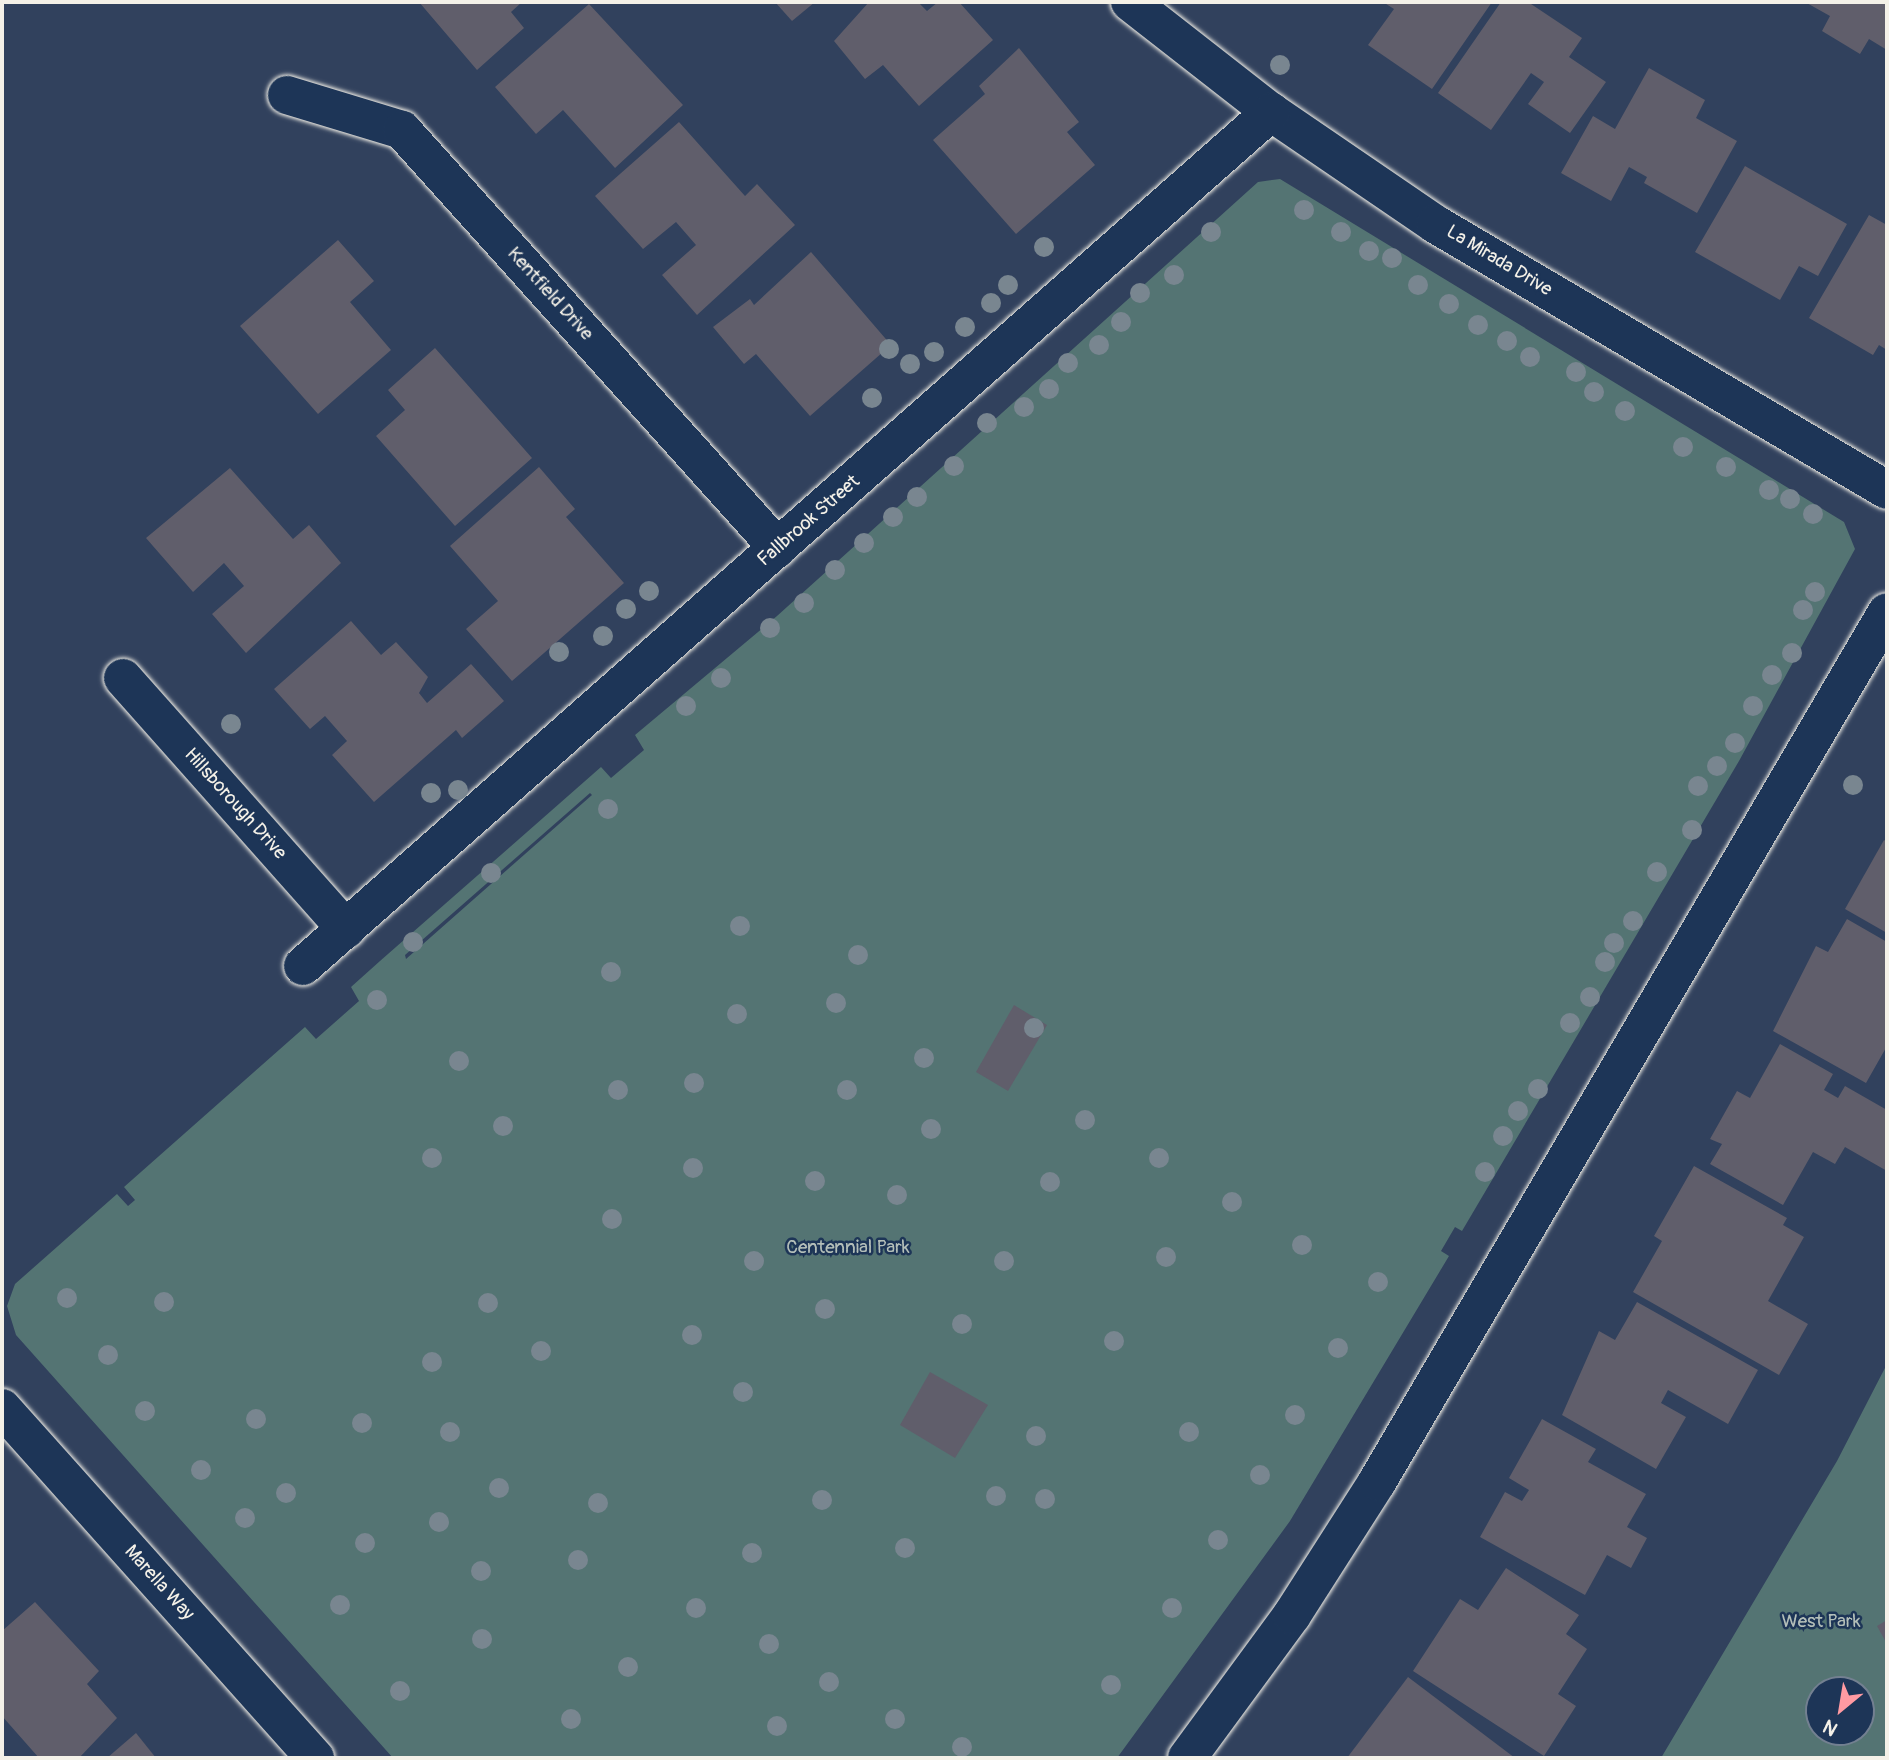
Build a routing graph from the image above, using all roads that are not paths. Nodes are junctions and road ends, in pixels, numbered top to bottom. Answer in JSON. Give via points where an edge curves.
{"nodes":[{"id":1,"x":1130,"y":2,"type":"edge"},
{"id":2,"x":287,"y":95,"type":"dead end"},
{"id":3,"x":1271,"y":112,"type":"junction"},
{"id":4,"x":1887,"y":490,"type":"edge"},
{"id":5,"x":778,"y":548,"type":"junction"},
{"id":6,"x":1887,"y":612,"type":"edge"},
{"id":7,"x":123,"y":678,"type":"dead end"},
{"id":8,"x":346,"y":929,"type":"junction"},
{"id":9,"x":303,"y":966,"type":"dead end"},
{"id":10,"x":2,"y":1408,"type":"edge"},
{"id":11,"x":315,"y":1758,"type":"edge"},
{"id":12,"x":1186,"y":1758,"type":"edge"}],
"edges":[{"from":1,"to":3,"type":"street","name":"La Mirada Drive"},
{"from":2,"to":5,"type":"street","name":"Kentfield Drive","via":[[402,130]]},
{"from":3,"to":4,"type":"street","name":"La Mirada Drive","via":[[1435,224]]},
{"from":3,"to":5,"type":"street","name":"Fallbrook Street"},
{"from":5,"to":8,"type":"street","name":"Fallbrook Street"},
{"from":6,"to":12,"type":"street","via":[[1377,1482],[1292,1615]]},
{"from":7,"to":8,"type":"street","name":"Hillsborough Drive"},
{"from":8,"to":9,"type":"street","name":"Fallbrook Street"},
{"from":10,"to":11,"type":"street","name":"Marella Way"}]}
